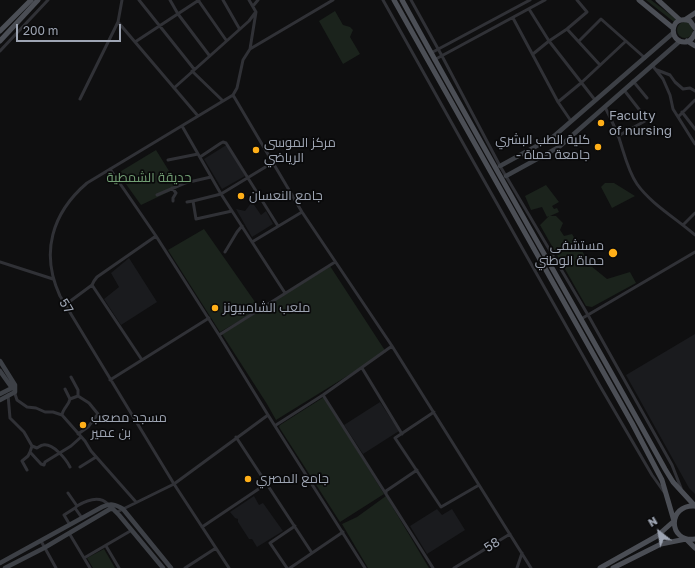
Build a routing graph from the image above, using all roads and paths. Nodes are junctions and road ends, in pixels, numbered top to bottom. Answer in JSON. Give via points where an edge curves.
{"nodes":[{"id":1,"x":31,"y":0,"type":"edge"},
{"id":2,"x":38,"y":0,"type":"edge"},
{"id":3,"x":48,"y":0,"type":"edge"},
{"id":4,"x":122,"y":0,"type":"edge"},
{"id":5,"x":139,"y":0,"type":"edge"},
{"id":6,"x":170,"y":0,"type":"edge"},
{"id":7,"x":198,"y":0,"type":"edge"},
{"id":8,"x":223,"y":0,"type":"edge"},
{"id":9,"x":249,"y":0,"type":"edge"},
{"id":10,"x":258,"y":0,"type":"edge"},
{"id":11,"x":333,"y":0,"type":"edge"},
{"id":12,"x":383,"y":0,"type":"edge"},
{"id":13,"x":394,"y":0,"type":"edge"},
{"id":14,"x":402,"y":0,"type":"edge"},
{"id":15,"x":411,"y":0,"type":"edge"},
{"id":16,"x":530,"y":0,"type":"edge"},
{"id":17,"x":545,"y":0,"type":"edge"},
{"id":18,"x":577,"y":0,"type":"edge"},
{"id":19,"x":639,"y":0,"type":"edge"},
{"id":20,"x":658,"y":0,"type":"edge"},
{"id":21,"x":253,"y":6,"type":"junction"},
{"id":22,"x":529,"y":9,"type":"junction"},
{"id":23,"x":256,"y":12,"type":"junction"},
{"id":24,"x":695,"y":13,"type":"edge"},
{"id":25,"x":178,"y":14,"type":"junction"},
{"id":26,"x":512,"y":18,"type":"junction"},
{"id":27,"x":686,"y":19,"type":"junction"},
{"id":28,"x":680,"y":20,"type":"junction"},
{"id":29,"x":118,"y":22,"type":"junction"},
{"id":30,"x":160,"y":26,"type":"junction"},
{"id":31,"x":695,"y":26,"type":"edge"},
{"id":32,"x":239,"y":28,"type":"junction"},
{"id":33,"x":567,"y":29,"type":"junction"},
{"id":34,"x":0,"y":31,"type":"edge"},
{"id":35,"x":673,"y":31,"type":"junction"},
{"id":36,"x":695,"y":33,"type":"edge"},
{"id":37,"x":226,"y":40,"type":"junction"},
{"id":38,"x":0,"y":41,"type":"edge"},
{"id":39,"x":549,"y":41,"type":"junction"},
{"id":40,"x":579,"y":41,"type":"junction"},
{"id":41,"x":626,"y":41,"type":"junction"},
{"id":42,"x":680,"y":41,"type":"junction"},
{"id":43,"x":135,"y":42,"type":"junction"},
{"id":44,"x":687,"y":42,"type":"junction"},
{"id":45,"x":695,"y":46,"type":"edge"},
{"id":46,"x":250,"y":49,"type":"junction"},
{"id":47,"x":438,"y":49,"type":"junction"},
{"id":48,"x":0,"y":51,"type":"edge"},
{"id":49,"x":431,"y":53,"type":"junction"},
{"id":50,"x":533,"y":54,"type":"junction"},
{"id":51,"x":209,"y":55,"type":"junction"},
{"id":52,"x":442,"y":56,"type":"junction"},
{"id":53,"x":645,"y":58,"type":"junction"},
{"id":54,"x":434,"y":60,"type":"junction"},
{"id":55,"x":600,"y":65,"type":"junction"},
{"id":56,"x":654,"y":67,"type":"junction"},
{"id":57,"x":193,"y":70,"type":"junction"},
{"id":58,"x":633,"y":81,"type":"junction"},
{"id":59,"x":581,"y":83,"type":"junction"},
{"id":60,"x":174,"y":88,"type":"junction"},
{"id":61,"x":624,"y":90,"type":"junction"},
{"id":62,"x":695,"y":91,"type":"edge"},
{"id":63,"x":233,"y":95,"type":"junction"},
{"id":64,"x":647,"y":98,"type":"dead end"},
{"id":65,"x":80,"y":99,"type":"dead end"},
{"id":66,"x":595,"y":100,"type":"junction"},
{"id":67,"x":695,"y":100,"type":"edge"},
{"id":68,"x":223,"y":101,"type":"junction"},
{"id":69,"x":558,"y":102,"type":"junction"},
{"id":70,"x":605,"y":107,"type":"junction"},
{"id":71,"x":682,"y":112,"type":"junction"},
{"id":72,"x":198,"y":116,"type":"junction"},
{"id":73,"x":678,"y":117,"type":"junction"},
{"id":74,"x":571,"y":121,"type":"junction"},
{"id":75,"x":182,"y":126,"type":"junction"},
{"id":76,"x":695,"y":128,"type":"edge"},
{"id":77,"x":618,"y":136,"type":"junction"},
{"id":78,"x":695,"y":144,"type":"edge"},
{"id":79,"x":198,"y":154,"type":"junction"},
{"id":80,"x":200,"y":157,"type":"junction"},
{"id":81,"x":168,"y":160,"type":"dead end"},
{"id":82,"x":272,"y":163,"type":"junction"},
{"id":83,"x":500,"y":166,"type":"junction"},
{"id":84,"x":110,"y":169,"type":"junction"},
{"id":85,"x":506,"y":176,"type":"junction"},
{"id":86,"x":211,"y":177,"type":"junction"},
{"id":87,"x":247,"y":178,"type":"junction"},
{"id":88,"x":172,"y":188,"type":"junction"},
{"id":89,"x":221,"y":194,"type":"junction"},
{"id":90,"x":157,"y":195,"type":"dead end"},
{"id":91,"x":173,"y":201,"type":"dead end"},
{"id":92,"x":192,"y":201,"type":"junction"},
{"id":93,"x":187,"y":202,"type":"dead end"},
{"id":94,"x":232,"y":211,"type":"junction"},
{"id":95,"x":302,"y":212,"type":"junction"},
{"id":96,"x":695,"y":213,"type":"edge"},
{"id":97,"x":684,"y":224,"type":"junction"},
{"id":98,"x":242,"y":226,"type":"junction"},
{"id":99,"x":278,"y":226,"type":"junction"},
{"id":100,"x":695,"y":235,"type":"edge"},
{"id":101,"x":156,"y":236,"type":"junction"},
{"id":102,"x":252,"y":242,"type":"junction"},
{"id":103,"x":225,"y":252,"type":"dead end"},
{"id":104,"x":695,"y":252,"type":"edge"},
{"id":105,"x":0,"y":262,"type":"edge"},
{"id":106,"x":335,"y":262,"type":"junction"},
{"id":107,"x":54,"y":280,"type":"junction"},
{"id":108,"x":92,"y":286,"type":"junction"},
{"id":109,"x":285,"y":293,"type":"junction"},
{"id":110,"x":65,"y":305,"type":"junction"},
{"id":111,"x":588,"y":315,"type":"junction"},
{"id":112,"x":209,"y":318,"type":"junction"},
{"id":113,"x":581,"y":319,"type":"junction"},
{"id":114,"x":219,"y":334,"type":"junction"},
{"id":115,"x":392,"y":346,"type":"junction"},
{"id":116,"x":142,"y":360,"type":"junction"},
{"id":117,"x":0,"y":361,"type":"edge"},
{"id":118,"x":362,"y":368,"type":"junction"},
{"id":119,"x":0,"y":371,"type":"edge"},
{"id":120,"x":71,"y":377,"type":"dead end"},
{"id":121,"x":110,"y":380,"type":"junction"},
{"id":122,"x":65,"y":389,"type":"dead end"},
{"id":123,"x":13,"y":390,"type":"junction"},
{"id":124,"x":0,"y":394,"type":"edge"},
{"id":125,"x":323,"y":395,"type":"junction"},
{"id":126,"x":8,"y":396,"type":"junction"},
{"id":127,"x":78,"y":396,"type":"junction"},
{"id":128,"x":70,"y":399,"type":"junction"},
{"id":129,"x":0,"y":400,"type":"edge"},
{"id":130,"x":434,"y":412,"type":"junction"},
{"id":131,"x":98,"y":414,"type":"junction"},
{"id":132,"x":62,"y":415,"type":"junction"},
{"id":133,"x":268,"y":415,"type":"junction"},
{"id":134,"x":101,"y":417,"type":"dead end"},
{"id":135,"x":276,"y":425,"type":"junction"},
{"id":136,"x":402,"y":434,"type":"junction"},
{"id":137,"x":80,"y":435,"type":"junction"},
{"id":138,"x":236,"y":437,"type":"junction"},
{"id":139,"x":32,"y":446,"type":"junction"},
{"id":140,"x":30,"y":452,"type":"junction"},
{"id":141,"x":60,"y":454,"type":"junction"},
{"id":142,"x":96,"y":457,"type":"junction"},
{"id":143,"x":70,"y":467,"type":"dead end"},
{"id":144,"x":80,"y":468,"type":"dead end"},
{"id":145,"x":27,"y":470,"type":"dead end"},
{"id":146,"x":417,"y":470,"type":"junction"},
{"id":147,"x":174,"y":484,"type":"junction"},
{"id":148,"x":266,"y":484,"type":"junction"},
{"id":149,"x":479,"y":484,"type":"junction"},
{"id":150,"x":682,"y":492,"type":"junction"},
{"id":151,"x":68,"y":493,"type":"dead end"},
{"id":152,"x":386,"y":494,"type":"junction"},
{"id":153,"x":668,"y":498,"type":"junction"},
{"id":154,"x":136,"y":502,"type":"junction"},
{"id":155,"x":108,"y":504,"type":"junction"},
{"id":156,"x":695,"y":506,"type":"edge"},
{"id":157,"x":76,"y":507,"type":"junction"},
{"id":158,"x":123,"y":508,"type":"junction"},
{"id":159,"x":117,"y":512,"type":"junction"},
{"id":160,"x":82,"y":518,"type":"junction"},
{"id":161,"x":674,"y":521,"type":"junction"},
{"id":162,"x":70,"y":525,"type":"junction"},
{"id":163,"x":295,"y":526,"type":"junction"},
{"id":164,"x":202,"y":527,"type":"junction"},
{"id":165,"x":132,"y":530,"type":"junction"},
{"id":166,"x":343,"y":532,"type":"junction"},
{"id":167,"x":69,"y":533,"type":"junction"},
{"id":168,"x":510,"y":534,"type":"junction"},
{"id":169,"x":686,"y":539,"type":"junction"},
{"id":170,"x":695,"y":539,"type":"edge"},
{"id":171,"x":41,"y":541,"type":"junction"},
{"id":172,"x":106,"y":546,"type":"junction"},
{"id":173,"x":44,"y":548,"type":"junction"},
{"id":174,"x":216,"y":548,"type":"junction"},
{"id":175,"x":695,"y":548,"type":"edge"},
{"id":176,"x":312,"y":553,"type":"junction"},
{"id":177,"x":522,"y":553,"type":"junction"},
{"id":178,"x":84,"y":558,"type":"junction"},
{"id":179,"x":0,"y":563,"type":"edge"},
{"id":180,"x":291,"y":567,"type":"edge"},
{"id":181,"x":5,"y":568,"type":"edge"},
{"id":182,"x":56,"y":568,"type":"edge"},
{"id":183,"x":90,"y":568,"type":"edge"},
{"id":184,"x":119,"y":568,"type":"edge"},
{"id":185,"x":163,"y":568,"type":"edge"},
{"id":186,"x":171,"y":568,"type":"edge"},
{"id":187,"x":185,"y":568,"type":"edge"},
{"id":188,"x":229,"y":568,"type":"edge"},
{"id":189,"x":366,"y":568,"type":"edge"},
{"id":190,"x":433,"y":568,"type":"edge"},
{"id":191,"x":454,"y":568,"type":"edge"},
{"id":192,"x":517,"y":568,"type":"edge"},
{"id":193,"x":532,"y":568,"type":"edge"},
{"id":194,"x":600,"y":568,"type":"edge"},
{"id":195,"x":613,"y":568,"type":"edge"}],
"edges":[{"from":1,"to":34,"type":"main road"},
{"from":2,"to":38,"type":"main road"},
{"from":3,"to":48,"type":"street"},
{"from":4,"to":29,"type":"street"},
{"from":5,"to":30,"type":"street"},
{"from":6,"to":25,"type":"street"},
{"from":7,"to":25,"type":"street"},
{"from":7,"to":37,"type":"street"},
{"from":8,"to":32,"type":"street"},
{"from":9,"to":21,"type":"street"},
{"from":10,"to":21,"type":"street"},
{"from":11,"to":46,"type":"street"},
{"from":12,"to":153,"type":"street","via":[[600,386]]},
{"from":13,"to":153,"type":"main road","via":[[632,423],[662,480]]},
{"from":14,"to":49,"type":"main road"},
{"from":15,"to":47,"type":"street"},
{"from":16,"to":47,"type":"street"},
{"from":17,"to":22,"type":"street"},
{"from":18,"to":33,"type":"street","via":[[587,12]]},
{"from":19,"to":35,"type":"main road"},
{"from":20,"to":28,"type":"main road"},
{"from":21,"to":23,"type":"street"},
{"from":22,"to":26,"type":"street"},
{"from":22,"to":39,"type":"street"},
{"from":23,"to":32,"type":"street"},
{"from":23,"to":46,"type":"street"},
{"from":24,"to":27,"type":"main road"},
{"from":25,"to":30,"type":"street"},
{"from":25,"to":51,"type":"street"},
{"from":26,"to":50,"type":"street"},
{"from":26,"to":52,"type":"street"},
{"from":27,"to":28,"type":"main road"},
{"from":27,"to":31,"type":"main road"},
{"from":28,"to":35,"type":"main road"},
{"from":29,"to":43,"type":"street"},
{"from":29,"to":65,"type":"street"},
{"from":30,"to":43,"type":"street"},
{"from":30,"to":57,"type":"street"},
{"from":32,"to":37,"type":"street"},
{"from":33,"to":39,"type":"street"},
{"from":33,"to":40,"type":"street"},
{"from":35,"to":42,"type":"main road","via":[[674,37]]},
{"from":35,"to":53,"type":"main road"},
{"from":36,"to":44,"type":"main road"},
{"from":37,"to":51,"type":"street"},
{"from":39,"to":50,"type":"street"},
{"from":39,"to":59,"type":"street"},
{"from":40,"to":41,"type":"street","via":[[601,19]]},
{"from":40,"to":55,"type":"street"},
{"from":41,"to":53,"type":"street"},
{"from":41,"to":55,"type":"street"},
{"from":42,"to":44,"type":"main road"},
{"from":42,"to":56,"type":"main road"},
{"from":43,"to":60,"type":"street"},
{"from":44,"to":45,"type":"main road"},
{"from":46,"to":63,"type":"street","via":[[243,60]]},
{"from":47,"to":49,"type":"street"},
{"from":47,"to":52,"type":"street"},
{"from":49,"to":54,"type":"main road"},
{"from":50,"to":69,"type":"street"},
{"from":51,"to":57,"type":"street"},
{"from":52,"to":54,"type":"street"},
{"from":52,"to":83,"type":"street"},
{"from":53,"to":66,"type":"main road"},
{"from":54,"to":113,"type":"main road"},
{"from":55,"to":59,"type":"street"},
{"from":56,"to":58,"type":"main road"},
{"from":56,"to":62,"type":"street","via":[[670,75],[683,89],[690,88]]},
{"from":56,"to":73,"type":"street","via":[[663,79]]},
{"from":57,"to":60,"type":"street"},
{"from":57,"to":68,"type":"street"},
{"from":58,"to":61,"type":"main road"},
{"from":58,"to":64,"type":"street"},
{"from":59,"to":66,"type":"street"},
{"from":59,"to":69,"type":"street"},
{"from":60,"to":72,"type":"street"},
{"from":61,"to":70,"type":"main road"},
{"from":61,"to":77,"type":"street","via":[[645,117],[645,121]]},
{"from":63,"to":68,"type":"street","name":"57"},
{"from":63,"to":82,"type":"street"},
{"from":66,"to":74,"type":"main road"},
{"from":67,"to":71,"type":"street"},
{"from":68,"to":72,"type":"street","name":"57"},
{"from":69,"to":74,"type":"street"},
{"from":70,"to":77,"type":"street"},
{"from":70,"to":85,"type":"main road","via":[[558,147]]},
{"from":71,"to":73,"type":"street"},
{"from":71,"to":76,"type":"street"},
{"from":72,"to":75,"type":"street","name":"57"},
{"from":73,"to":78,"type":"street"},
{"from":74,"to":83,"type":"main road","via":[[553,136]]},
{"from":75,"to":79,"type":"street"},
{"from":75,"to":84,"type":"street","name":"57"},
{"from":77,"to":97,"type":"street","via":[[637,184],[671,216]]},
{"from":79,"to":80,"type":"street"},
{"from":79,"to":81,"type":"street"},
{"from":80,"to":86,"type":"street"},
{"from":80,"to":87,"type":"street","via":[[223,142],[226,143]]},
{"from":82,"to":87,"type":"street"},
{"from":82,"to":95,"type":"street"},
{"from":83,"to":85,"type":"street"},
{"from":84,"to":101,"type":"street"},
{"from":84,"to":107,"type":"street","name":"57","via":[[77,192],[58,220],[51,239]]},
{"from":85,"to":111,"type":"street"},
{"from":86,"to":88,"type":"street"},
{"from":86,"to":89,"type":"street"},
{"from":87,"to":89,"type":"street"},
{"from":87,"to":99,"type":"street"},
{"from":88,"to":90,"type":"street"},
{"from":88,"to":91,"type":"street","via":[[176,193]]},
{"from":89,"to":92,"type":"street"},
{"from":89,"to":94,"type":"street"},
{"from":92,"to":93,"type":"street"},
{"from":92,"to":94,"type":"street","via":[[196,219]]},
{"from":94,"to":98,"type":"street"},
{"from":95,"to":99,"type":"street"},
{"from":95,"to":106,"type":"street"},
{"from":96,"to":97,"type":"street"},
{"from":97,"to":100,"type":"street"},
{"from":98,"to":102,"type":"street"},
{"from":98,"to":103,"type":"street"},
{"from":99,"to":102,"type":"street"},
{"from":101,"to":108,"type":"street","via":[[97,277]]},
{"from":101,"to":112,"type":"street"},
{"from":102,"to":109,"type":"street"},
{"from":104,"to":111,"type":"street"},
{"from":105,"to":107,"type":"street"},
{"from":106,"to":109,"type":"street"},
{"from":106,"to":115,"type":"street"},
{"from":107,"to":110,"type":"street","name":"57"},
{"from":108,"to":110,"type":"street"},
{"from":108,"to":116,"type":"street"},
{"from":109,"to":114,"type":"street"},
{"from":110,"to":121,"type":"street","name":"57"},
{"from":111,"to":113,"type":"street"},
{"from":111,"to":150,"type":"street","via":[[672,465]]},
{"from":112,"to":114,"type":"street"},
{"from":112,"to":116,"type":"street"},
{"from":113,"to":150,"type":"main road","via":[[665,469]]},
{"from":114,"to":133,"type":"street"},
{"from":115,"to":118,"type":"street"},
{"from":115,"to":130,"type":"street"},
{"from":116,"to":121,"type":"street"},
{"from":117,"to":123,"type":"main road","via":[[15,385]]},
{"from":118,"to":125,"type":"street"},
{"from":118,"to":136,"type":"street"},
{"from":119,"to":123,"type":"main road"},
{"from":120,"to":127,"type":"street","via":[[78,390]]},
{"from":121,"to":147,"type":"street","name":"57"},
{"from":122,"to":128,"type":"street"},
{"from":123,"to":124,"type":"main road"},
{"from":123,"to":126,"type":"main road"},
{"from":123,"to":132,"type":"street","via":[[17,400],[26,407]]},
{"from":125,"to":135,"type":"street"},
{"from":125,"to":152,"type":"street"},
{"from":126,"to":129,"type":"main road"},
{"from":126,"to":139,"type":"street","via":[[10,418],[24,432]]},
{"from":127,"to":128,"type":"street"},
{"from":127,"to":131,"type":"street","via":[[89,403]]},
{"from":128,"to":132,"type":"street"},
{"from":130,"to":136,"type":"street"},
{"from":130,"to":149,"type":"street"},
{"from":131,"to":134,"type":"street"},
{"from":131,"to":137,"type":"street"},
{"from":132,"to":137,"type":"street"},
{"from":133,"to":135,"type":"street"},
{"from":133,"to":138,"type":"street"},
{"from":135,"to":166,"type":"street"},
{"from":136,"to":146,"type":"street","via":[[396,438]]},
{"from":137,"to":141,"type":"street"},
{"from":137,"to":142,"type":"street"},
{"from":138,"to":147,"type":"street"},
{"from":138,"to":148,"type":"street"},
{"from":139,"to":140,"type":"street"},
{"from":139,"to":141,"type":"street","via":[[37,448],[44,444]]},
{"from":140,"to":141,"type":"street","via":[[44,465]]},
{"from":140,"to":145,"type":"street","via":[[22,461]]},
{"from":141,"to":143,"type":"street"},
{"from":142,"to":144,"type":"street"},
{"from":142,"to":154,"type":"street"},
{"from":146,"to":149,"type":"street","via":[[441,507]]},
{"from":146,"to":152,"type":"street","via":[[386,491]]},
{"from":147,"to":154,"type":"street"},
{"from":147,"to":164,"type":"street","name":"57"},
{"from":148,"to":163,"type":"street"},
{"from":148,"to":164,"type":"street"},
{"from":149,"to":168,"type":"street"},
{"from":150,"to":156,"type":"main road"},
{"from":151,"to":157,"type":"street"},
{"from":152,"to":190,"type":"street"},
{"from":153,"to":161,"type":"main road"},
{"from":154,"to":158,"type":"street"},
{"from":155,"to":157,"type":"street","via":[[106,501],[92,498]]},
{"from":155,"to":158,"type":"main road"},
{"from":155,"to":160,"type":"main road"},
{"from":156,"to":161,"type":"main road","via":[[683,508]]},
{"from":157,"to":160,"type":"street"},
{"from":157,"to":162,"type":"street","via":[[64,515]]},
{"from":158,"to":159,"type":"street"},
{"from":158,"to":186,"type":"main road"},
{"from":159,"to":165,"type":"main road"},
{"from":159,"to":167,"type":"main road","via":[[110,509]]},
{"from":160,"to":162,"type":"main road"},
{"from":161,"to":169,"type":"main road","via":[[676,531]]},
{"from":161,"to":194,"type":"main road","via":[[657,536]]},
{"from":162,"to":171,"type":"main road"},
{"from":163,"to":176,"type":"street"},
{"from":163,"to":180,"type":"street","via":[[270,543]]},
{"from":164,"to":174,"type":"street","name":"57"},
{"from":165,"to":172,"type":"street"},
{"from":165,"to":185,"type":"main road"},
{"from":166,"to":176,"type":"street"},
{"from":166,"to":189,"type":"street"},
{"from":167,"to":173,"type":"main road"},
{"from":167,"to":178,"type":"street"},
{"from":168,"to":177,"type":"street"},
{"from":168,"to":191,"type":"street","name":"58"},
{"from":169,"to":170,"type":"main road"},
{"from":169,"to":175,"type":"main road"},
{"from":169,"to":195,"type":"main road","via":[[661,544]]},
{"from":171,"to":173,"type":"street"},
{"from":171,"to":179,"type":"main road"},
{"from":172,"to":178,"type":"street"},
{"from":172,"to":184,"type":"street"},
{"from":173,"to":181,"type":"main road"},
{"from":173,"to":182,"type":"street"},
{"from":174,"to":187,"type":"street"},
{"from":174,"to":188,"type":"street","name":"57"},
{"from":176,"to":180,"type":"street"},
{"from":177,"to":192,"type":"street"},
{"from":177,"to":193,"type":"street"},
{"from":178,"to":183,"type":"street"}]}
